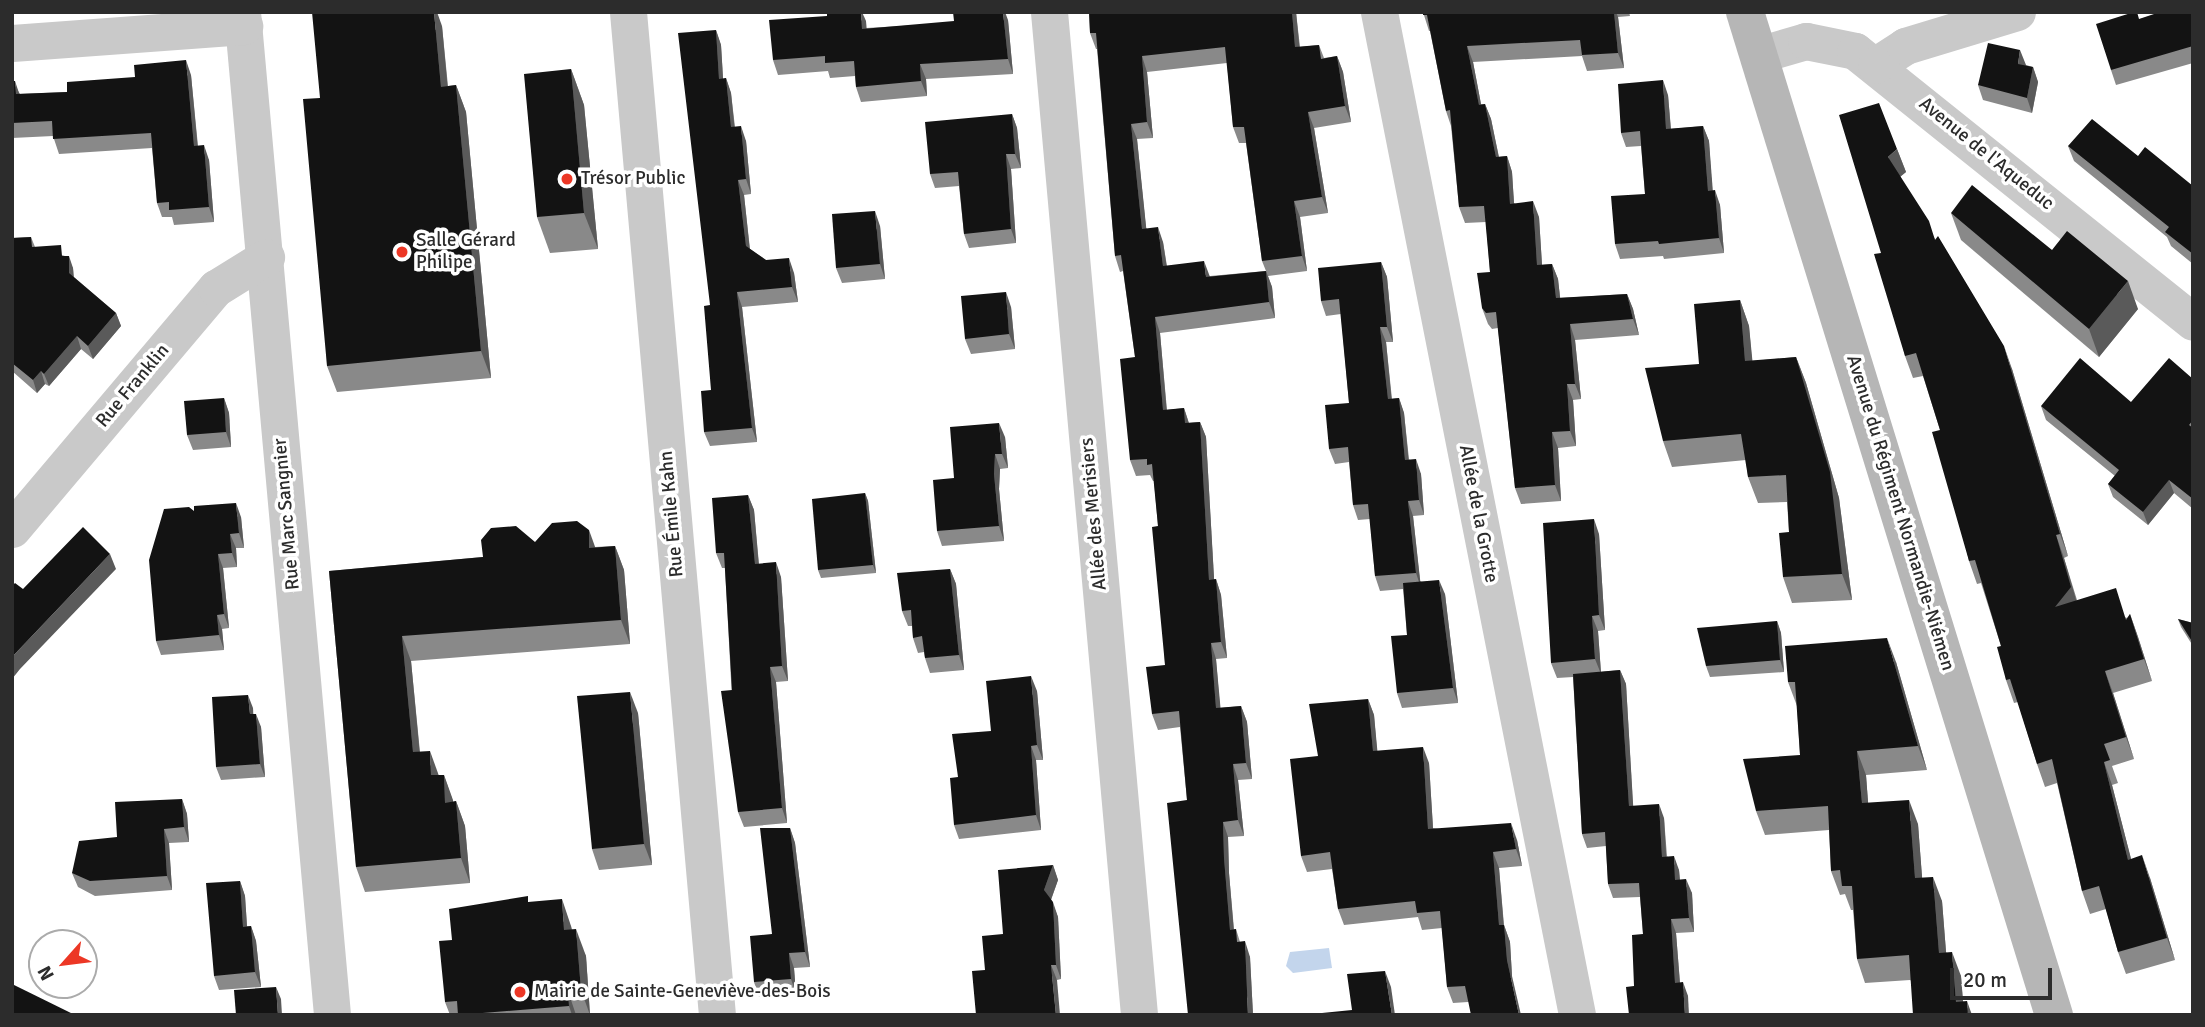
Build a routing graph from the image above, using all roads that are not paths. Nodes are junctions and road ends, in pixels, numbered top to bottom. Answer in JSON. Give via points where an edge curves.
{"nodes":[{"id":1,"x":628,"y":12,"type":"edge"},
{"id":2,"x":1049,"y":12,"type":"edge"},
{"id":3,"x":1379,"y":12,"type":"edge"},
{"id":4,"x":1745,"y":12,"type":"edge"},
{"id":5,"x":2017,"y":12,"type":"edge"},
{"id":6,"x":243,"y":19,"type":"edge"},
{"id":7,"x":12,"y":43,"type":"edge"},
{"id":8,"x":1758,"y":55,"type":"junction"},
{"id":9,"x":1876,"y":65,"type":"junction"},
{"id":10,"x":266,"y":257,"type":"junction"},
{"id":11,"x":2193,"y":322,"type":"edge"},
{"id":12,"x":12,"y":529,"type":"edge"},
{"id":13,"x":332,"y":1015,"type":"edge"},
{"id":14,"x":717,"y":1015,"type":"edge"},
{"id":15,"x":1139,"y":1015,"type":"edge"},
{"id":16,"x":1577,"y":1015,"type":"edge"},
{"id":17,"x":2053,"y":1015,"type":"edge"}],
"edges":[{"from":1,"to":14,"type":"street","name":"Rue Émile Kahn"},
{"from":2,"to":15,"type":"street","name":"Allée des Merisiers"},
{"from":3,"to":16,"type":"street","name":"Allée de la Grotte"},
{"from":4,"to":8,"type":"main road","name":"Avenue du Régiment Normandie-Niémen"},
{"from":5,"to":9,"type":"street","via":[[1905,46]]},
{"from":6,"to":7,"type":"street"},
{"from":6,"to":10,"type":"street","name":"Rue Marc Sangnier"},
{"from":8,"to":9,"type":"street","name":"Avenue de l'Aqueduc","via":[[1806,41],[1855,51]]},
{"from":8,"to":17,"type":"main road","name":"Avenue du Régiment Normandie-Niémen"},
{"from":9,"to":11,"type":"street","name":"Avenue de l'Aqueduc"},
{"from":10,"to":12,"type":"street","name":"Rue Franklin","via":[[216,288]]},
{"from":10,"to":13,"type":"street","name":"Rue Marc Sangnier"}]}
